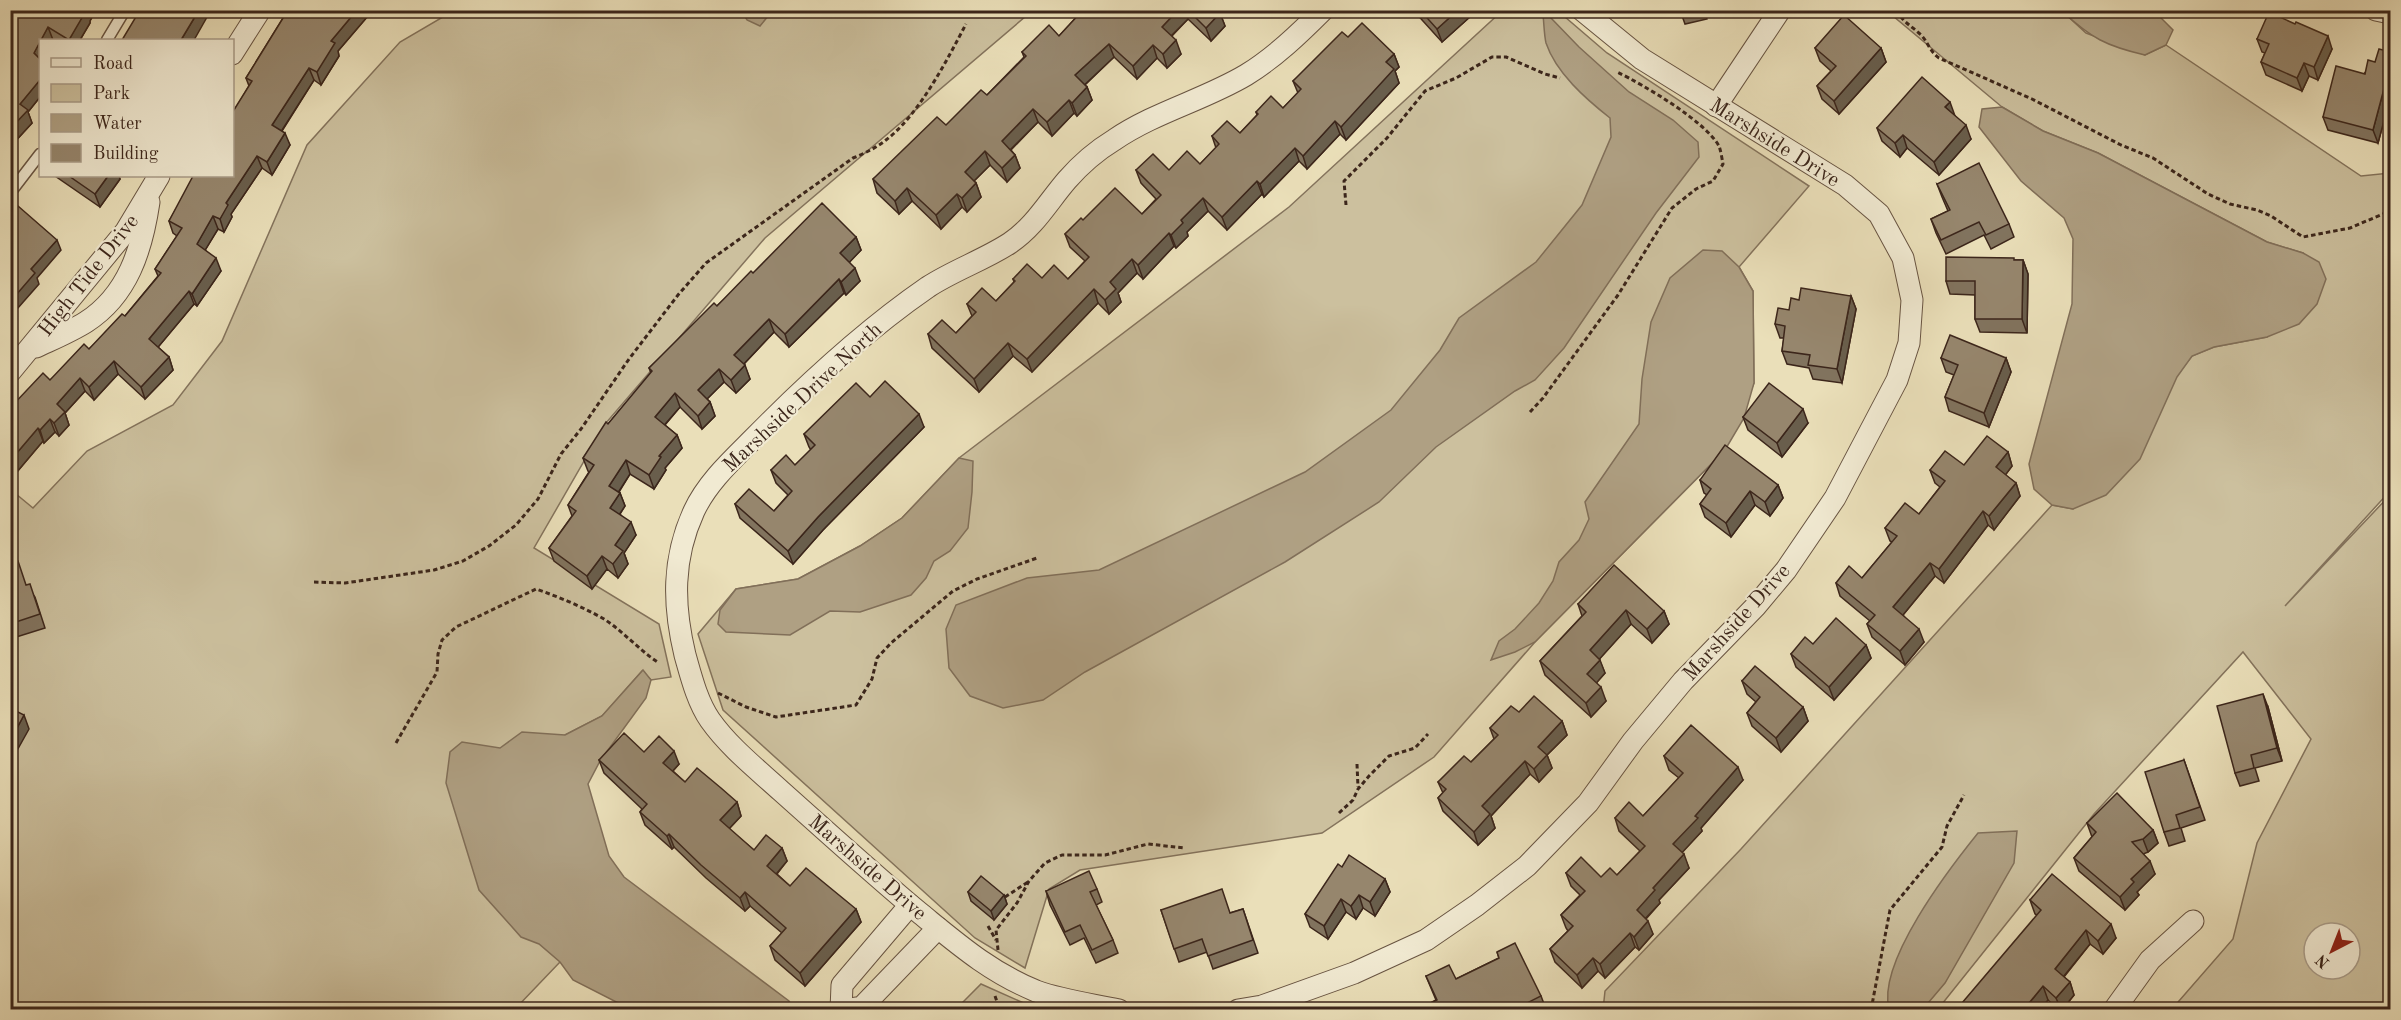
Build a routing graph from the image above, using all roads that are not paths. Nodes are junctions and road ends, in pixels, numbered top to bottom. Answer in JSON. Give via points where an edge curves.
{"nodes":[{"id":1,"x":124,"y":10,"type":"edge"},
{"id":2,"x":260,"y":10,"type":"edge"},
{"id":3,"x":1323,"y":10,"type":"edge"},
{"id":4,"x":1582,"y":10,"type":"edge"},
{"id":5,"x":1780,"y":10,"type":"edge"},
{"id":6,"x":2376,"y":10,"type":"edge"},
{"id":7,"x":2391,"y":13,"type":"edge"},
{"id":8,"x":108,"y":39,"type":"edge"},
{"id":9,"x":234,"y":51,"type":"edge"},
{"id":10,"x":1716,"y":106,"type":"junction"},
{"id":11,"x":39,"y":155,"type":"edge"},
{"id":12,"x":155,"y":183,"type":"edge"},
{"id":13,"x":10,"y":193,"type":"edge"},
{"id":14,"x":27,"y":352,"type":"junction"},
{"id":15,"x":10,"y":372,"type":"edge"},
{"id":16,"x":683,"y":646,"type":"joint"},
{"id":17,"x":910,"y":905,"type":"junction"},
{"id":18,"x":2193,"y":921,"type":"dead end"},
{"id":19,"x":938,"y":928,"type":"junction"},
{"id":20,"x":842,"y":1010,"type":"edge"},
{"id":21,"x":1119,"y":1010,"type":"edge"},
{"id":22,"x":1238,"y":1010,"type":"edge"},
{"id":23,"x":2114,"y":1010,"type":"edge"}],
"edges":[{"from":1,"to":8,"type":"lane"},
{"from":2,"to":9,"type":"street"},
{"from":3,"to":16,"type":"street","name":"Marshside Drive North","via":[[1278,53],[1245,75],[1133,127],[1085,160],[1025,232],[932,284],[867,332],[776,415],[721,471],[694,511],[677,565],[677,615]]},
{"from":4,"to":10,"type":"street","name":"Marshside Drive","via":[[1642,59]]},
{"from":5,"to":10,"type":"street"},
{"from":6,"to":7,"type":"street"},
{"from":10,"to":22,"type":"street","name":"Marshside Drive","via":[[1845,185],[1879,214],[1904,258],[1912,300],[1909,343],[1897,380],[1841,488],[1786,570],[1683,681],[1588,803],[1527,866],[1426,940],[1354,973],[1262,1006]]},
{"from":11,"to":13,"type":"lane"},
{"from":12,"to":14,"type":"street","name":"High Tide Drive","via":[[126,231]]},
{"from":12,"to":14,"type":"street","via":[[140,247],[122,289],[89,320]]},
{"from":14,"to":15,"type":"street","name":"High Tide Drive"},
{"from":16,"to":17,"type":"street","name":"Marshside Drive","via":[[692,683],[709,719],[740,754]]},
{"from":17,"to":19,"type":"street","name":"Marshside Drive"},
{"from":17,"to":20,"type":"street","via":[[842,985]]},
{"from":18,"to":23,"type":"street","via":[[2150,960]]},
{"from":19,"to":20,"type":"street","via":[[862,1007]]},
{"from":19,"to":21,"type":"street","name":"Marshside Drive","via":[[988,967],[1013,980],[1073,1003]]}]}
